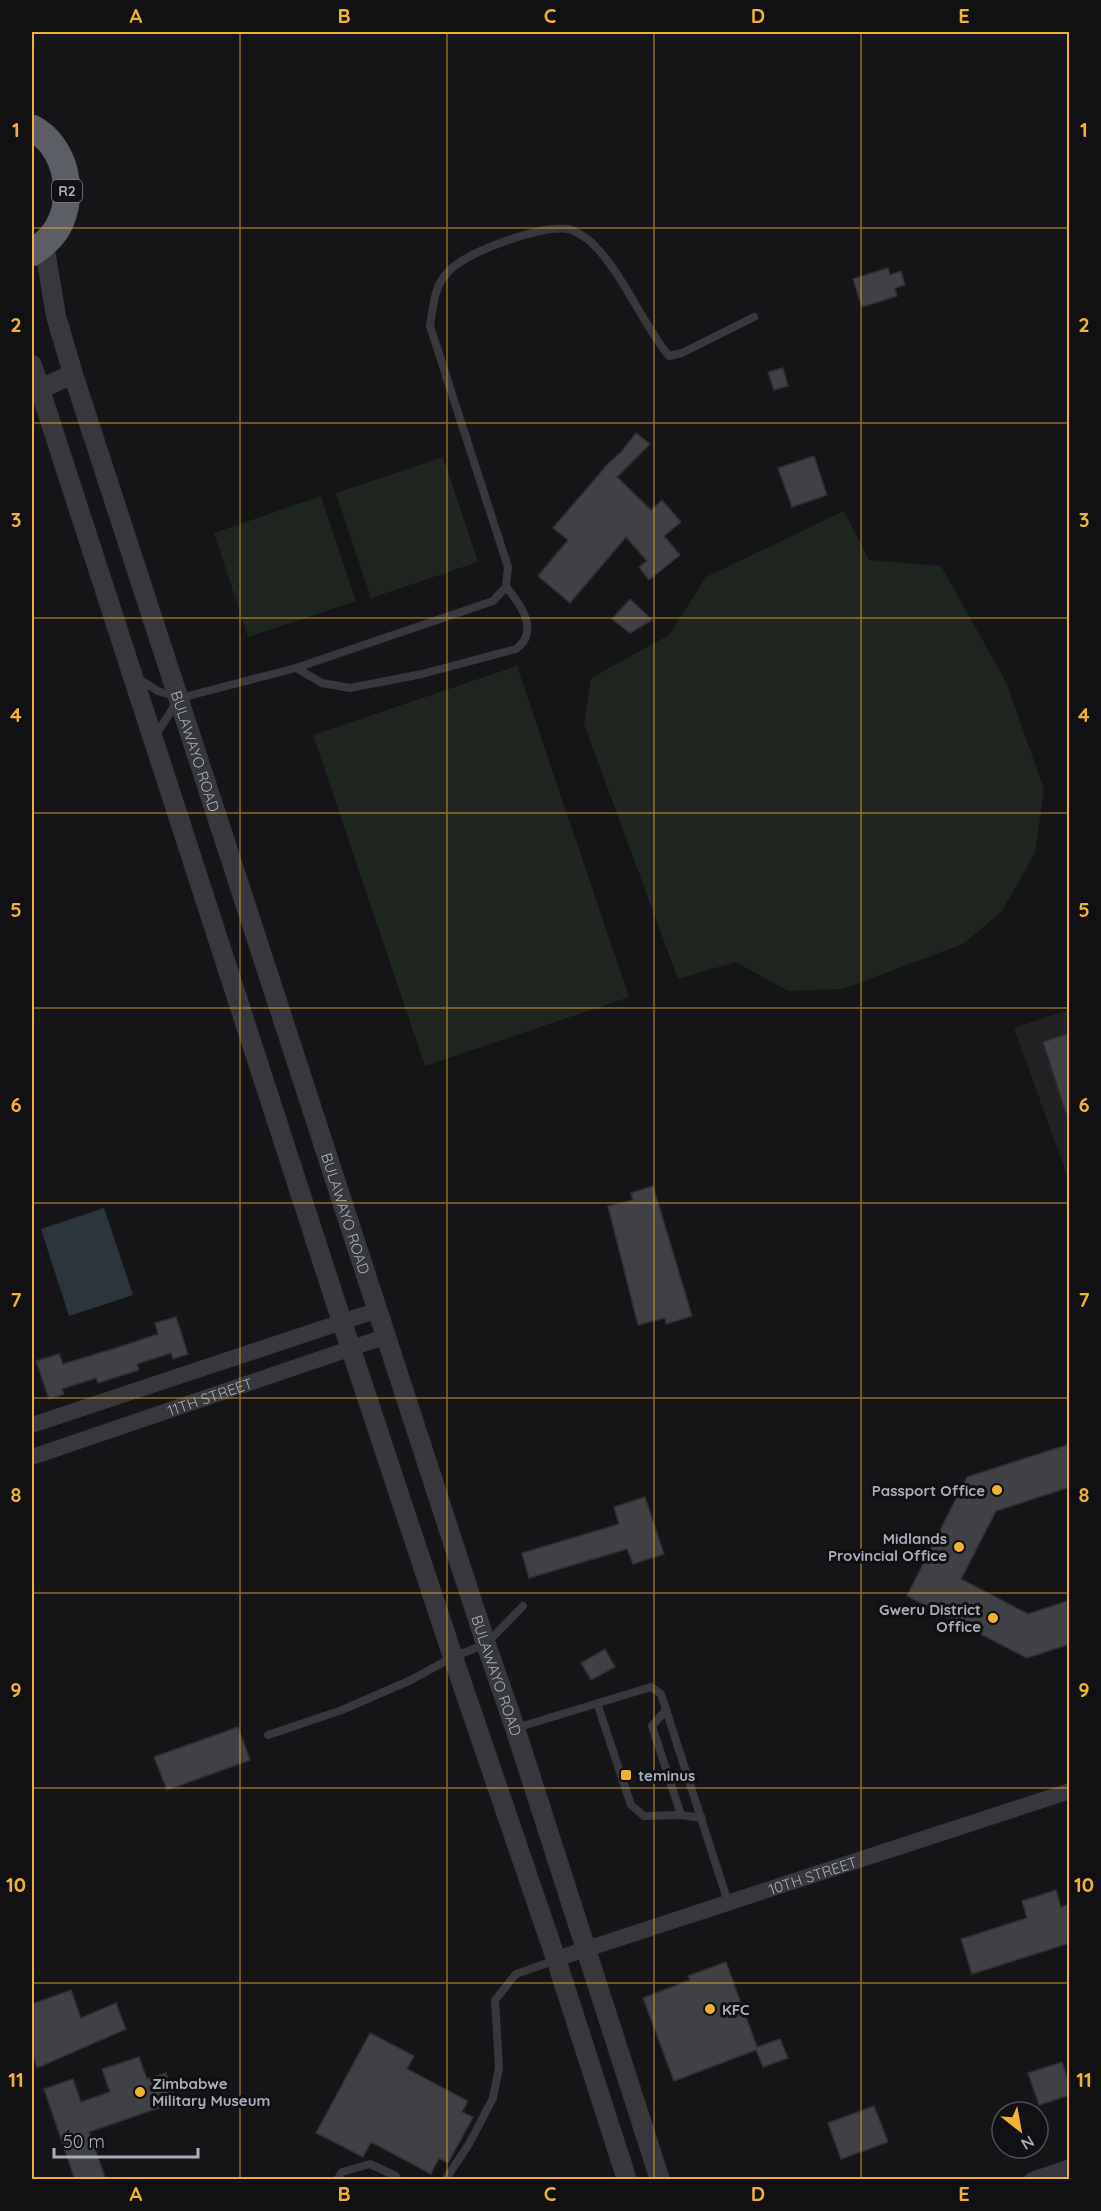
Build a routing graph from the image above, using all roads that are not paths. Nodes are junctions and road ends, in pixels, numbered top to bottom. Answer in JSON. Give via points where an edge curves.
{"nodes":[{"id":1,"x":32,"y":128,"type":"edge"},
{"id":2,"x":38,"y":248,"type":"edge"},
{"id":3,"x":754,"y":316,"type":"dead end"},
{"id":4,"x":32,"y":365,"type":"edge"},
{"id":5,"x":73,"y":374,"type":"junction"},
{"id":6,"x":40,"y":389,"type":"junction"},
{"id":7,"x":506,"y":587,"type":"junction"},
{"id":8,"x":296,"y":668,"type":"junction"},
{"id":9,"x":132,"y":674,"type":"junction"},
{"id":10,"x":180,"y":698,"type":"junction"},
{"id":11,"x":153,"y":739,"type":"junction"},
{"id":12,"x":378,"y":1310,"type":"junction"},
{"id":13,"x":342,"y":1322,"type":"junction"},
{"id":14,"x":387,"y":1336,"type":"junction"},
{"id":15,"x":351,"y":1348,"type":"junction"},
{"id":16,"x":32,"y":1425,"type":"edge"},
{"id":17,"x":32,"y":1458,"type":"edge"},
{"id":18,"x":523,"y":1606,"type":"dead end"},
{"id":19,"x":486,"y":1644,"type":"junction"},
{"id":20,"x":453,"y":1657,"type":"junction"},
{"id":21,"x":597,"y":1703,"type":"junction"},
{"id":22,"x":666,"y":1710,"type":"junction"},
{"id":23,"x":515,"y":1728,"type":"junction"},
{"id":24,"x":268,"y":1735,"type":"dead end"},
{"id":25,"x":1070,"y":1791,"type":"edge"},
{"id":26,"x":681,"y":1815,"type":"junction"},
{"id":27,"x":702,"y":1818,"type":"junction"},
{"id":28,"x":728,"y":1902,"type":"junction"},
{"id":29,"x":586,"y":1949,"type":"junction"},
{"id":30,"x":556,"y":1959,"type":"junction"},
{"id":31,"x":1070,"y":2167,"type":"edge"},
{"id":32,"x":337,"y":2180,"type":"edge"},
{"id":33,"x":398,"y":2180,"type":"edge"},
{"id":34,"x":445,"y":2180,"type":"edge"},
{"id":35,"x":627,"y":2180,"type":"edge"},
{"id":36,"x":660,"y":2180,"type":"edge"},
{"id":37,"x":1032,"y":2180,"type":"edge"}],
"edges":[{"from":1,"to":2,"type":"highway","number":"R2","via":[[53,147],[63,165],[67,186],[65,207],[57,227]]},
{"from":2,"to":5,"type":"street","name":"BULAWAYO ROAD"},
{"from":3,"to":7,"type":"lane","via":[[669,356],[607,261],[591,241],[568,229],[526,233],[449,270],[436,289],[430,326],[508,567]]},
{"from":4,"to":6,"type":"street"},
{"from":5,"to":6,"type":"street"},
{"from":5,"to":10,"type":"street","name":"BULAWAYO ROAD"},
{"from":6,"to":9,"type":"street"},
{"from":7,"to":8,"type":"lane","via":[[493,601]]},
{"from":7,"to":8,"type":"lane","via":[[519,602],[527,622],[524,643],[516,649],[350,688],[322,683]]},
{"from":8,"to":10,"type":"lane"},
{"from":9,"to":10,"type":"lane","via":[[158,691]]},
{"from":9,"to":11,"type":"street"},
{"from":10,"to":11,"type":"lane"},
{"from":10,"to":12,"type":"street","name":"BULAWAYO ROAD"},
{"from":11,"to":13,"type":"street"},
{"from":12,"to":13,"type":"street","name":"11TH STREET"},
{"from":12,"to":14,"type":"street","name":"BULAWAYO ROAD"},
{"from":13,"to":15,"type":"street"},
{"from":13,"to":16,"type":"street","name":"11TH STREET"},
{"from":14,"to":15,"type":"street","name":"11TH STREET"},
{"from":14,"to":19,"type":"street","name":"BULAWAYO ROAD"},
{"from":15,"to":17,"type":"street","name":"11TH STREET"},
{"from":15,"to":20,"type":"street"},
{"from":18,"to":19,"type":"lane"},
{"from":19,"to":20,"type":"lane"},
{"from":19,"to":23,"type":"street","name":"BULAWAYO ROAD"},
{"from":20,"to":24,"type":"lane","via":[[352,1705]]},
{"from":20,"to":30,"type":"street"},
{"from":21,"to":22,"type":"lane","via":[[651,1687],[661,1694]]},
{"from":21,"to":23,"type":"lane"},
{"from":21,"to":26,"type":"lane","via":[[631,1805],[644,1816]]},
{"from":22,"to":26,"type":"lane","via":[[652,1726]]},
{"from":22,"to":27,"type":"lane"},
{"from":23,"to":29,"type":"street","name":"BULAWAYO ROAD"},
{"from":25,"to":28,"type":"street","name":"10TH STREET"},
{"from":26,"to":27,"type":"lane"},
{"from":27,"to":28,"type":"lane"},
{"from":28,"to":29,"type":"street","name":"10TH STREET"},
{"from":29,"to":30,"type":"street","name":"10TH STREET"},
{"from":29,"to":36,"type":"street","name":"BULAWAYO ROAD"},
{"from":30,"to":34,"type":"lane","via":[[516,1974],[495,2000],[499,2068],[493,2098]]},
{"from":30,"to":35,"type":"street"},
{"from":31,"to":37,"type":"street"},
{"from":32,"to":33,"type":"lane","via":[[342,2172],[370,2164]]}]}
